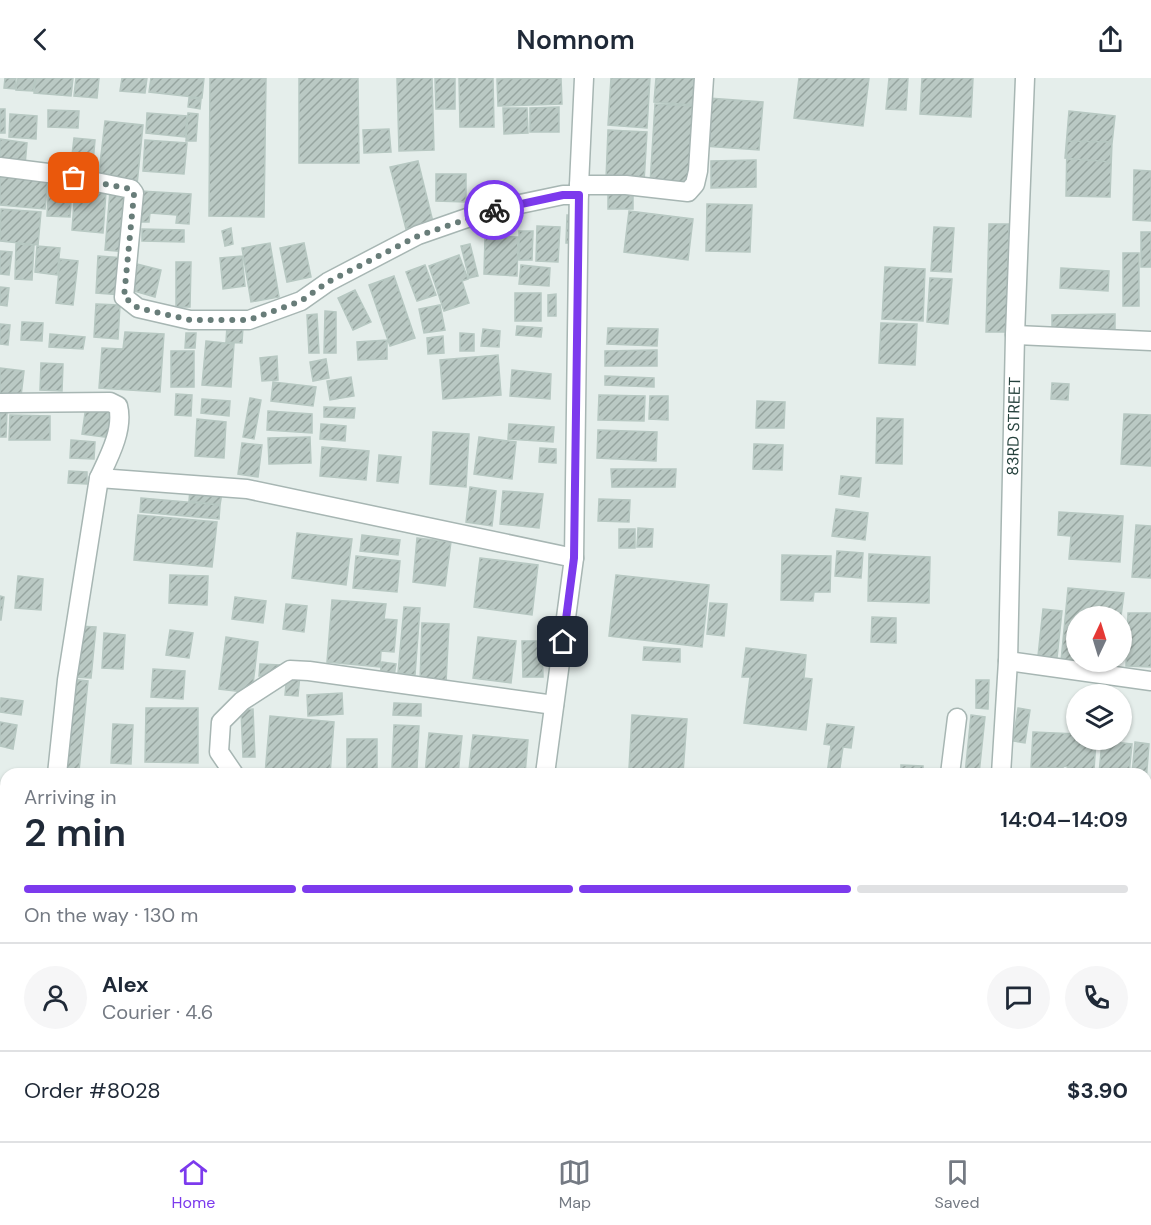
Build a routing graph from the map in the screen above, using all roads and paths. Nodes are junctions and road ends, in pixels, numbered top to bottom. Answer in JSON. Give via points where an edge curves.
{"nodes":[{"id":1,"x":584,"y":78,"type":"edge"},
{"id":2,"x":704,"y":78,"type":"edge"},
{"id":3,"x":1025,"y":78,"type":"edge"},
{"id":4,"x":0,"y":166,"type":"edge"},
{"id":5,"x":579,"y":190,"type":"junction"},
{"id":6,"x":1015,"y":334,"type":"junction"},
{"id":7,"x":1151,"y":341,"type":"edge"},
{"id":8,"x":0,"y":403,"type":"edge"},
{"id":9,"x":99,"y":478,"type":"junction"},
{"id":10,"x":574,"y":558,"type":"junction"},
{"id":11,"x":1008,"y":661,"type":"junction"},
{"id":12,"x":1151,"y":681,"type":"edge"},
{"id":13,"x":554,"y":705,"type":"junction"},
{"id":14,"x":957,"y":718,"type":"dead end"},
{"id":15,"x":58,"y":768,"type":"edge"},
{"id":16,"x":230,"y":768,"type":"edge"},
{"id":17,"x":546,"y":768,"type":"edge"},
{"id":18,"x":951,"y":768,"type":"edge"},
{"id":19,"x":1001,"y":768,"type":"edge"}],
"edges":[{"from":1,"to":5,"type":"street"},
{"from":2,"to":5,"type":"street","via":[[698,171],[688,192],[626,184]]},
{"from":3,"to":6,"type":"street","name":"83RD STREET"},
{"from":4,"to":5,"type":"street","via":[[131,189],[134,194],[124,297],[138,308],[190,320],[249,320],[301,301],[328,282],[418,236],[487,211]]},
{"from":5,"to":10,"type":"street"},
{"from":6,"to":7,"type":"street"},
{"from":6,"to":11,"type":"street","name":"83RD STREET"},
{"from":8,"to":9,"type":"street","via":[[94,401],[118,406],[120,416],[111,452]]},
{"from":9,"to":10,"type":"street","via":[[247,489]]},
{"from":9,"to":15,"type":"street","via":[[67,680]]},
{"from":10,"to":13,"type":"street"},
{"from":11,"to":12,"type":"street"},
{"from":11,"to":19,"type":"street","name":"83RD STREET"},
{"from":13,"to":16,"type":"street","via":[[290,670],[242,701],[221,722],[219,752]]},
{"from":13,"to":17,"type":"street"},
{"from":14,"to":18,"type":"street"}]}
